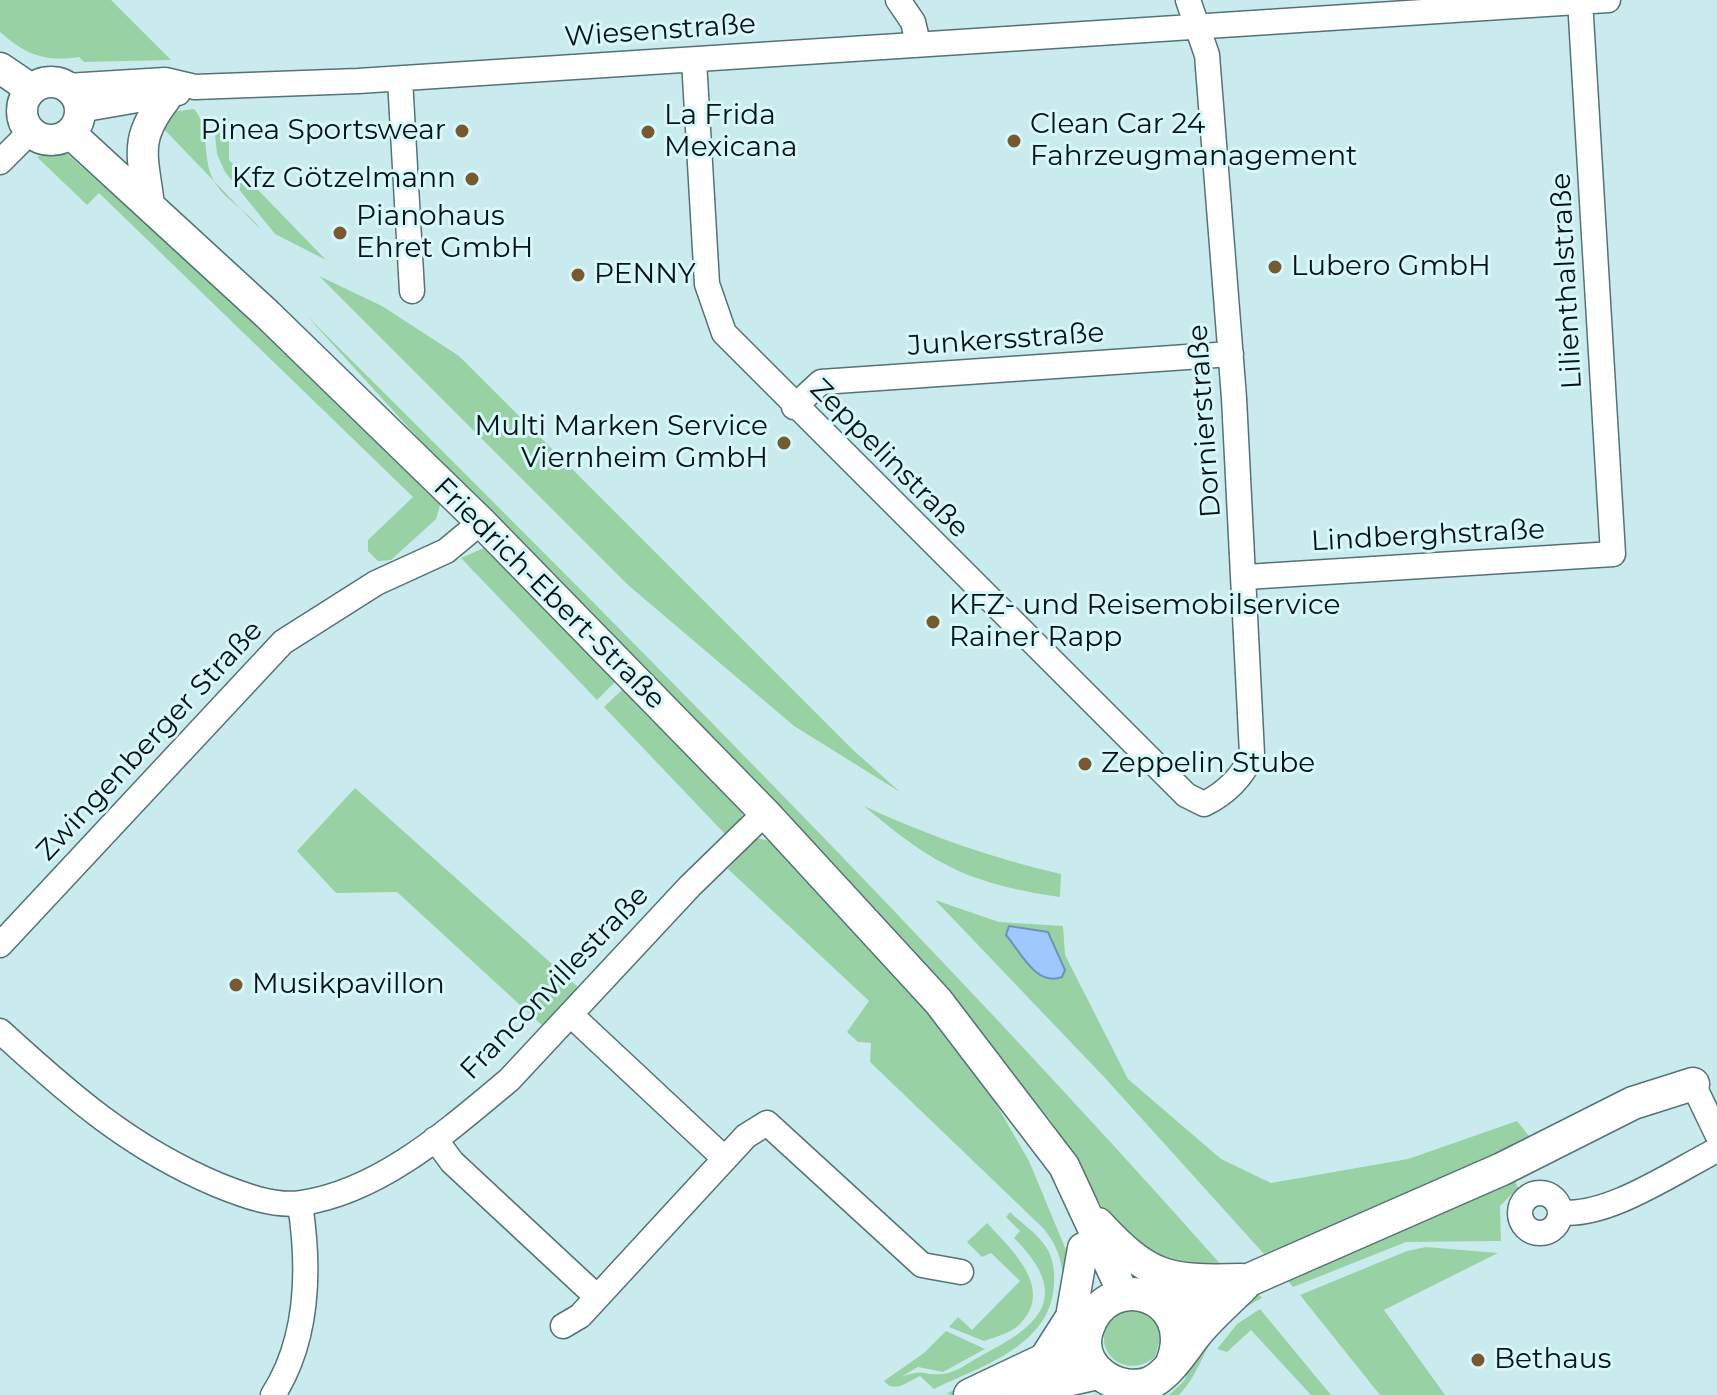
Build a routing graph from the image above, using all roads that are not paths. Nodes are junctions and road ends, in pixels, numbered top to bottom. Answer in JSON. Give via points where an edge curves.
{"nodes":[{"id":1,"x":898,"y":0,"type":"edge"},
{"id":2,"x":1188,"y":0,"type":"edge"},
{"id":3,"x":1608,"y":0,"type":"edge"},
{"id":4,"x":1581,"y":2,"type":"edge"},
{"id":5,"x":1200,"y":29,"type":"junction"},
{"id":6,"x":918,"y":43,"type":"junction"},
{"id":7,"x":694,"y":60,"type":"junction"},
{"id":8,"x":0,"y":68,"type":"edge"},
{"id":9,"x":400,"y":79,"type":"junction"},
{"id":10,"x":195,"y":87,"type":"junction"},
{"id":11,"x":31,"y":89,"type":"junction"},
{"id":12,"x":166,"y":98,"type":"junction"},
{"id":13,"x":72,"y":110,"type":"junction"},
{"id":14,"x":30,"y":132,"type":"junction"},
{"id":15,"x":0,"y":162,"type":"edge"},
{"id":16,"x":149,"y":205,"type":"junction"},
{"id":17,"x":412,"y":291,"type":"dead end"},
{"id":18,"x":1231,"y":354,"type":"junction"},
{"id":19,"x":794,"y":407,"type":"junction"},
{"id":20,"x":481,"y":522,"type":"junction"},
{"id":21,"x":1613,"y":554,"type":"joint"},
{"id":22,"x":1246,"y":577,"type":"junction"},
{"id":23,"x":1218,"y":797,"type":"joint"},
{"id":24,"x":765,"y":813,"type":"junction"},
{"id":25,"x":0,"y":945,"type":"edge"},
{"id":26,"x":571,"y":1015,"type":"junction"},
{"id":27,"x":0,"y":1031,"type":"edge"},
{"id":28,"x":1705,"y":1078,"type":"edge"},
{"id":29,"x":1002,"y":1081,"type":"junction"},
{"id":30,"x":1717,"y":1134,"type":"edge"},
{"id":31,"x":435,"y":1139,"type":"junction"},
{"id":32,"x":1717,"y":1150,"type":"edge"},
{"id":33,"x":725,"y":1159,"type":"junction"},
{"id":34,"x":300,"y":1204,"type":"junction"},
{"id":35,"x":1085,"y":1208,"type":"junction"},
{"id":36,"x":1560,"y":1212,"type":"dead end"},
{"id":37,"x":1083,"y":1248,"type":"junction"},
{"id":38,"x":961,"y":1272,"type":"dead end"},
{"id":39,"x":1251,"y":1279,"type":"junction"},
{"id":40,"x":597,"y":1297,"type":"junction"},
{"id":41,"x":1113,"y":1300,"type":"junction"},
{"id":42,"x":1165,"y":1306,"type":"junction"},
{"id":43,"x":563,"y":1326,"type":"dead end"},
{"id":44,"x":1084,"y":1341,"type":"junction"},
{"id":45,"x":1041,"y":1364,"type":"junction"},
{"id":46,"x":1162,"y":1379,"type":"edge"},
{"id":47,"x":1113,"y":1385,"type":"edge"},
{"id":48,"x":273,"y":1395,"type":"edge"},
{"id":49,"x":970,"y":1395,"type":"edge"},
{"id":50,"x":1024,"y":1395,"type":"edge"}],
"edges":[{"from":1,"to":6,"type":"street","via":[[913,22]]},
{"from":2,"to":5,"type":"street","name":"Dornierstraße"},
{"from":3,"to":4,"type":"street","name":"Wiesenstraße"},
{"from":4,"to":5,"type":"street","name":"Wiesenstraße"},
{"from":4,"to":21,"type":"street","name":"Lilienthalstraße"},
{"from":5,"to":6,"type":"street","name":"Wiesenstraße"},
{"from":5,"to":18,"type":"street","name":"Dornierstraße","via":[[1207,55]]},
{"from":6,"to":7,"type":"street","name":"Wiesenstraße"},
{"from":7,"to":9,"type":"street","name":"Wiesenstraße"},
{"from":7,"to":19,"type":"street","name":"Zeppelinstraße","via":[[712,306],[724,333]]},
{"from":8,"to":11,"type":"street"},
{"from":9,"to":10,"type":"street","name":"Wiesenstraße"},
{"from":9,"to":17,"type":"street"},
{"from":10,"to":12,"type":"street","name":"Wiesenstraße"},
{"from":10,"to":13,"type":"street","name":"Wiesenstraße","via":[[165,80]]},
{"from":11,"to":13,"type":"street","via":[[48,82]]},
{"from":11,"to":14,"type":"street","via":[[22,105]]},
{"from":12,"to":13,"type":"street","name":"Wiesenstraße"},
{"from":12,"to":16,"type":"street","via":[[142,139]]},
{"from":13,"to":14,"type":"street","via":[[50,141]]},
{"from":13,"to":16,"type":"street","name":"Friedrich-Ebert-Straße"},
{"from":14,"to":15,"type":"street"},
{"from":16,"to":20,"type":"street","name":"Friedrich-Ebert-Straße"},
{"from":18,"to":19,"type":"street","name":"Junkersstraße","via":[[821,382]]},
{"from":18,"to":22,"type":"street","name":"Dornierstraße"},
{"from":19,"to":23,"type":"street","name":"Zeppelinstraße","via":[[1186,795],[1204,804]]},
{"from":20,"to":24,"type":"street","name":"Friedrich-Ebert-Straße"},
{"from":20,"to":25,"type":"street","name":"Zwingenberger Straße","via":[[446,551],[376,583],[283,642]]},
{"from":21,"to":22,"type":"street","name":"Lindberghstraße"},
{"from":22,"to":23,"type":"street","name":"Dornierstraße","via":[[1252,754],[1246,769]]},
{"from":24,"to":26,"type":"street","name":"Franconvillestraße"},
{"from":24,"to":29,"type":"street","name":"Friedrich-Ebert-Straße","via":[[938,1001]]},
{"from":26,"to":31,"type":"street","name":"Franconvillestraße","via":[[509,1080]]},
{"from":26,"to":33,"type":"street"},
{"from":27,"to":34,"type":"street","name":"Franconvillestraße","via":[[102,1122],[179,1168],[239,1193]]},
{"from":28,"to":30,"type":"street"},
{"from":28,"to":39,"type":"main road","via":[[1633,1103],[1502,1169]]},
{"from":29,"to":35,"type":"street","name":"Friedrich-Ebert-Straße","via":[[1058,1157]]},
{"from":29,"to":37,"type":"street","name":"Friedrich-Ebert-Straße"},
{"from":31,"to":34,"type":"street","name":"Franconvillestraße","via":[[373,1177]]},
{"from":31,"to":40,"type":"street","via":[[452,1162]]},
{"from":32,"to":36,"type":"street","via":[[1605,1207]]},
{"from":33,"to":38,"type":"street","via":[[767,1123],[922,1265]]},
{"from":33,"to":40,"type":"street"},
{"from":34,"to":48,"type":"street","via":[[302,1331]]},
{"from":35,"to":39,"type":"street","via":[[1146,1268],[1191,1281]]},
{"from":35,"to":41,"type":"street","name":"Friedrich-Ebert-Straße"},
{"from":37,"to":41,"type":"street","name":"Friedrich-Ebert-Straße"},
{"from":37,"to":45,"type":"street","via":[[1071,1317]]},
{"from":39,"to":42,"type":"main road"},
{"from":39,"to":46,"type":"main road","via":[[1201,1328]]},
{"from":40,"to":43,"type":"street"},
{"from":41,"to":42,"type":"main road","via":[[1143,1295]]},
{"from":41,"to":44,"type":"main road","via":[[1089,1324]]},
{"from":42,"to":46,"type":"main road","via":[[1177,1330]]},
{"from":44,"to":45,"type":"main road"},
{"from":44,"to":47,"type":"main road","via":[[1090,1363]]},
{"from":45,"to":49,"type":"main road"},
{"from":46,"to":47,"type":"main road","via":[[1138,1387]]},
{"from":47,"to":50,"type":"main road","via":[[1053,1383]]}]}
